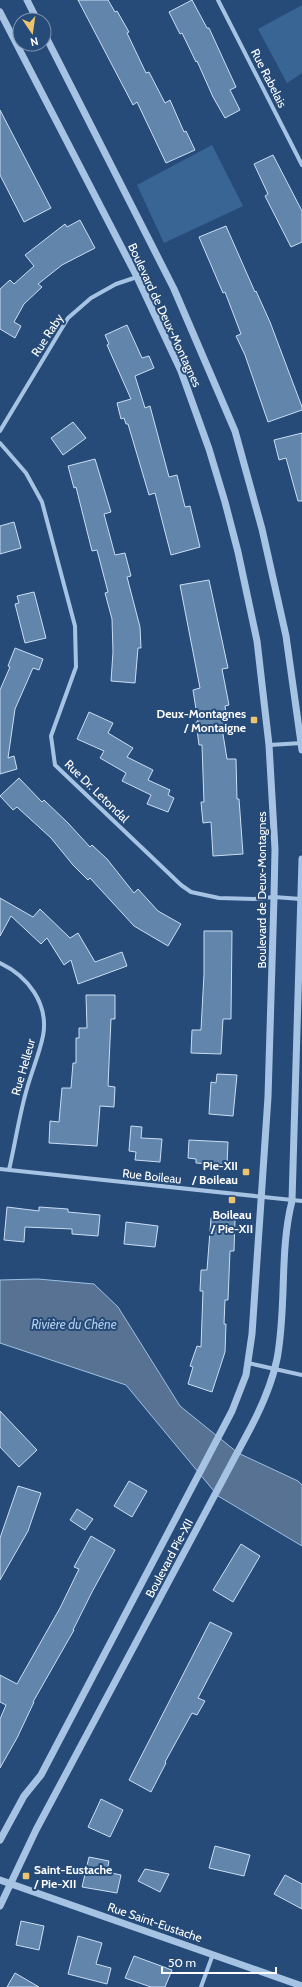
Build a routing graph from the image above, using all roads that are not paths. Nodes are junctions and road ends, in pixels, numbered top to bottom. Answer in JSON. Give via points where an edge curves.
{"nodes":[{"id":1,"x":27,"y":0,"type":"edge"},
{"id":2,"x":218,"y":0,"type":"edge"},
{"id":3,"x":0,"y":12,"type":"edge"},
{"id":4,"x":33,"y":12,"type":"edge"},
{"id":5,"x":52,"y":49,"type":"edge"},
{"id":6,"x":302,"y":164,"type":"edge"},
{"id":7,"x":137,"y":277,"type":"junction"},
{"id":8,"x":0,"y":431,"type":"edge"},
{"id":9,"x":0,"y":443,"type":"edge"},
{"id":10,"x":302,"y":743,"type":"edge"},
{"id":11,"x":269,"y":745,"type":"junction"},
{"id":12,"x":302,"y":750,"type":"edge"},
{"id":13,"x":302,"y":858,"type":"edge"},
{"id":14,"x":274,"y":897,"type":"junction"},
{"id":15,"x":301,"y":899,"type":"edge"},
{"id":16,"x":0,"y":963,"type":"edge"},
{"id":17,"x":0,"y":1169,"type":"edge"},
{"id":18,"x":9,"y":1170,"type":"junction"},
{"id":19,"x":262,"y":1198,"type":"junction"},
{"id":20,"x":292,"y":1201,"type":"junction"},
{"id":21,"x":302,"y":1201,"type":"edge"},
{"id":22,"x":248,"y":1362,"type":"junction"},
{"id":23,"x":274,"y":1369,"type":"junction"},
{"id":24,"x":302,"y":1375,"type":"edge"},
{"id":25,"x":0,"y":1840,"type":"edge"},
{"id":26,"x":0,"y":1880,"type":"edge"},
{"id":27,"x":11,"y":1882,"type":"junction"},
{"id":28,"x":0,"y":1906,"type":"edge"},
{"id":29,"x":213,"y":1954,"type":"junction"},
{"id":30,"x":302,"y":1986,"type":"edge"},
{"id":31,"x":201,"y":1987,"type":"edge"}],
"edges":[{"from":1,"to":4,"type":"street"},
{"from":2,"to":6,"type":"street","name":"Rue Rabelais"},
{"from":3,"to":7,"type":"street","name":"Boulevard de Deux-Montagnes"},
{"from":5,"to":10,"type":"street","name":"Boulevard de Deux-Montagnes","via":[[174,289],[235,431],[262,529],[286,636]]},
{"from":7,"to":8,"type":"street","name":"Rue Raby","via":[[116,284],[91,298],[68,318]]},
{"from":7,"to":11,"type":"street","name":"Boulevard de Deux-Montagnes","via":[[181,371],[225,502],[257,641]]},
{"from":9,"to":14,"type":"street","name":"Rue Dr. Letondal","via":[[26,473],[42,502],[75,626],[76,667],[51,736],[55,765],[191,892],[219,898]]},
{"from":10,"to":11,"type":"street"},
{"from":10,"to":12,"type":"street","name":"Boulevard de Deux-Montagnes"},
{"from":11,"to":14,"type":"street","name":"Boulevard de Deux-Montagnes","via":[[275,849]]},
{"from":13,"to":15,"type":"street"},
{"from":14,"to":15,"type":"street","name":"Rue Dr. Letondal"},
{"from":14,"to":19,"type":"street","name":"Boulevard de Deux-Montagnes"},
{"from":15,"to":20,"type":"street"},
{"from":16,"to":18,"type":"street","name":"Rue Helleur","via":[[10,968],[33,988],[42,1010],[43,1035],[26,1092]]},
{"from":17,"to":18,"type":"street","name":"Rue Boileau"},
{"from":18,"to":19,"type":"street","name":"Rue Boileau"},
{"from":19,"to":20,"type":"street","name":"Rue Boileau"},
{"from":19,"to":22,"type":"street","name":"Boulevard Pie-XII"},
{"from":20,"to":21,"type":"street","name":"Rue Boileau"},
{"from":20,"to":23,"type":"street","name":"Boulevard Pie-XII","via":[[287,1220],[281,1331]]},
{"from":22,"to":23,"type":"street"},
{"from":22,"to":25,"type":"street","name":"Boulevard Pie-XII","via":[[238,1397],[222,1432],[41,1775],[24,1796]]},
{"from":23,"to":24,"type":"street"},
{"from":23,"to":27,"type":"street","name":"Boulevard Pie-XII","via":[[261,1405],[242,1443],[36,1830]]},
{"from":26,"to":27,"type":"street","name":"Rue Saint-Eustache"},
{"from":27,"to":28,"type":"street","name":"Boulevard Pie-XII"},
{"from":27,"to":29,"type":"street","name":"Rue Saint-Eustache"},
{"from":29,"to":30,"type":"street","name":"Rue Saint-Eustache"},
{"from":29,"to":31,"type":"street"}]}
